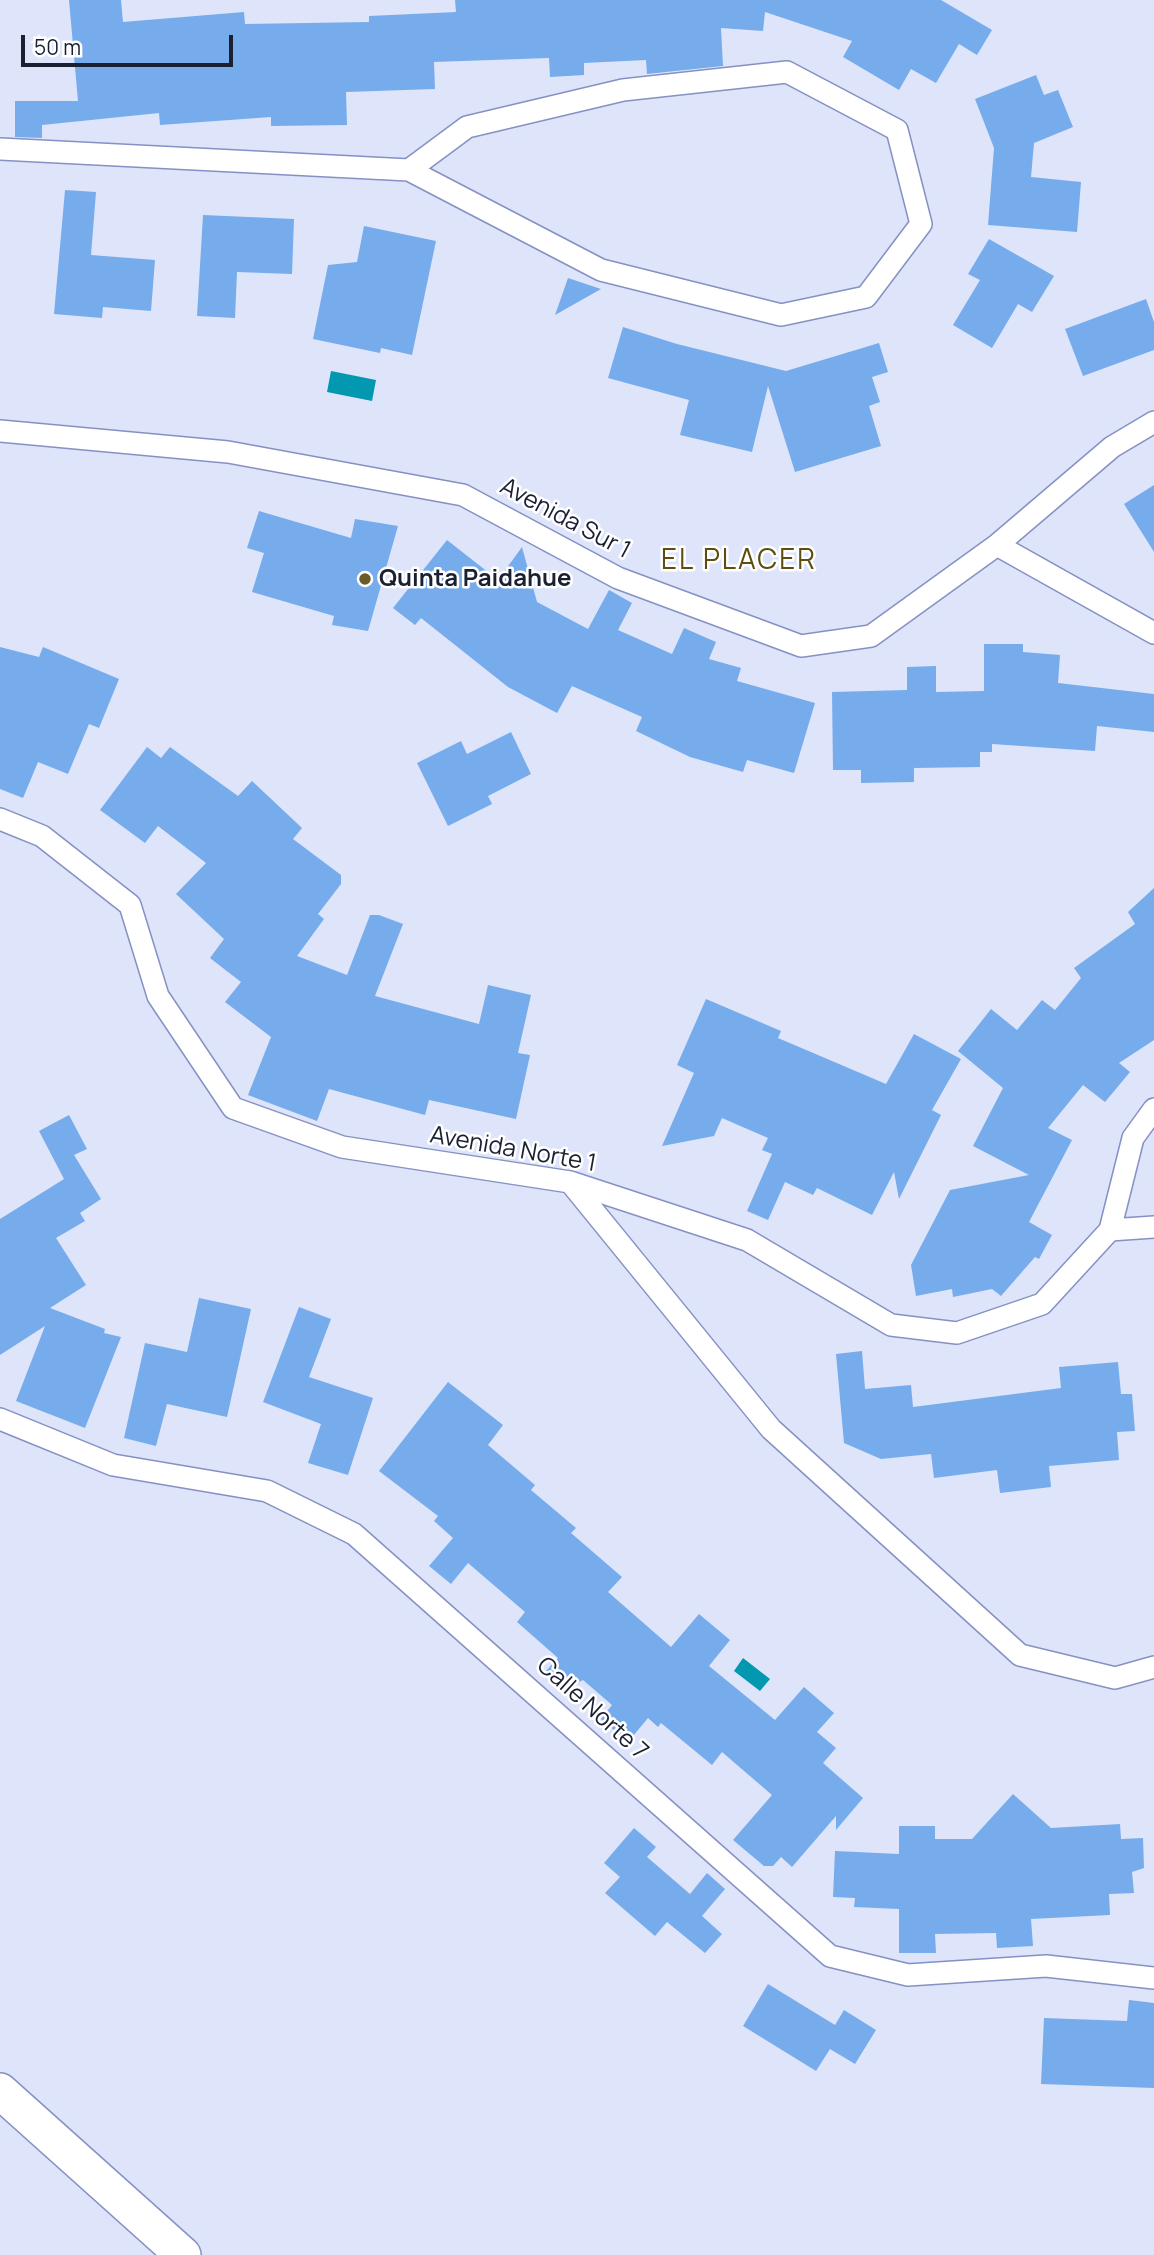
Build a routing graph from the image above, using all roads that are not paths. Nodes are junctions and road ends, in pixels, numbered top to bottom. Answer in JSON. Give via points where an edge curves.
{"nodes":[{"id":1,"x":0,"y":149,"type":"edge"},
{"id":2,"x":409,"y":170,"type":"junction"},
{"id":3,"x":1154,"y":422,"type":"edge"},
{"id":4,"x":0,"y":431,"type":"edge"},
{"id":5,"x":997,"y":545,"type":"junction"},
{"id":6,"x":1154,"y":633,"type":"edge"},
{"id":7,"x":0,"y":820,"type":"edge"},
{"id":8,"x":1154,"y":1110,"type":"edge"},
{"id":9,"x":570,"y":1182,"type":"junction"},
{"id":10,"x":1154,"y":1227,"type":"edge"},
{"id":11,"x":1110,"y":1230,"type":"junction"},
{"id":12,"x":0,"y":1419,"type":"edge"},
{"id":13,"x":1154,"y":1667,"type":"edge"},
{"id":14,"x":1154,"y":1978,"type":"edge"},
{"id":15,"x":0,"y":2091,"type":"edge"},
{"id":16,"x":183,"y":2255,"type":"edge"}],
"edges":[{"from":1,"to":2,"type":"street"},
{"from":2,"to":2,"type":"street","via":[[601,270],[781,315],[866,297],[921,224],[897,130],[787,72],[623,90],[467,127]]},
{"from":3,"to":5,"type":"street","name":"Avenida Sur 1","via":[[1112,447]]},
{"from":4,"to":5,"type":"street","name":"Avenida Sur 1","via":[[228,453],[463,495],[618,578],[801,646],[871,636]]},
{"from":5,"to":6,"type":"street"},
{"from":7,"to":9,"type":"street","name":"Avenida Norte 1","via":[[42,836],[130,905],[158,996],[233,1108],[342,1147]]},
{"from":8,"to":11,"type":"street","via":[[1133,1138]]},
{"from":9,"to":11,"type":"street","name":"Avenida Norte 1","via":[[747,1240],[891,1325],[957,1334],[1042,1304]]},
{"from":9,"to":13,"type":"street","via":[[771,1429],[1020,1655],[1115,1678]]},
{"from":10,"to":11,"type":"street"},
{"from":12,"to":14,"type":"street","name":"Calle Norte 7","via":[[113,1465],[267,1490],[354,1534],[830,1956],[908,1975],[1046,1966]]},
{"from":15,"to":16,"type":"main road"}]}
